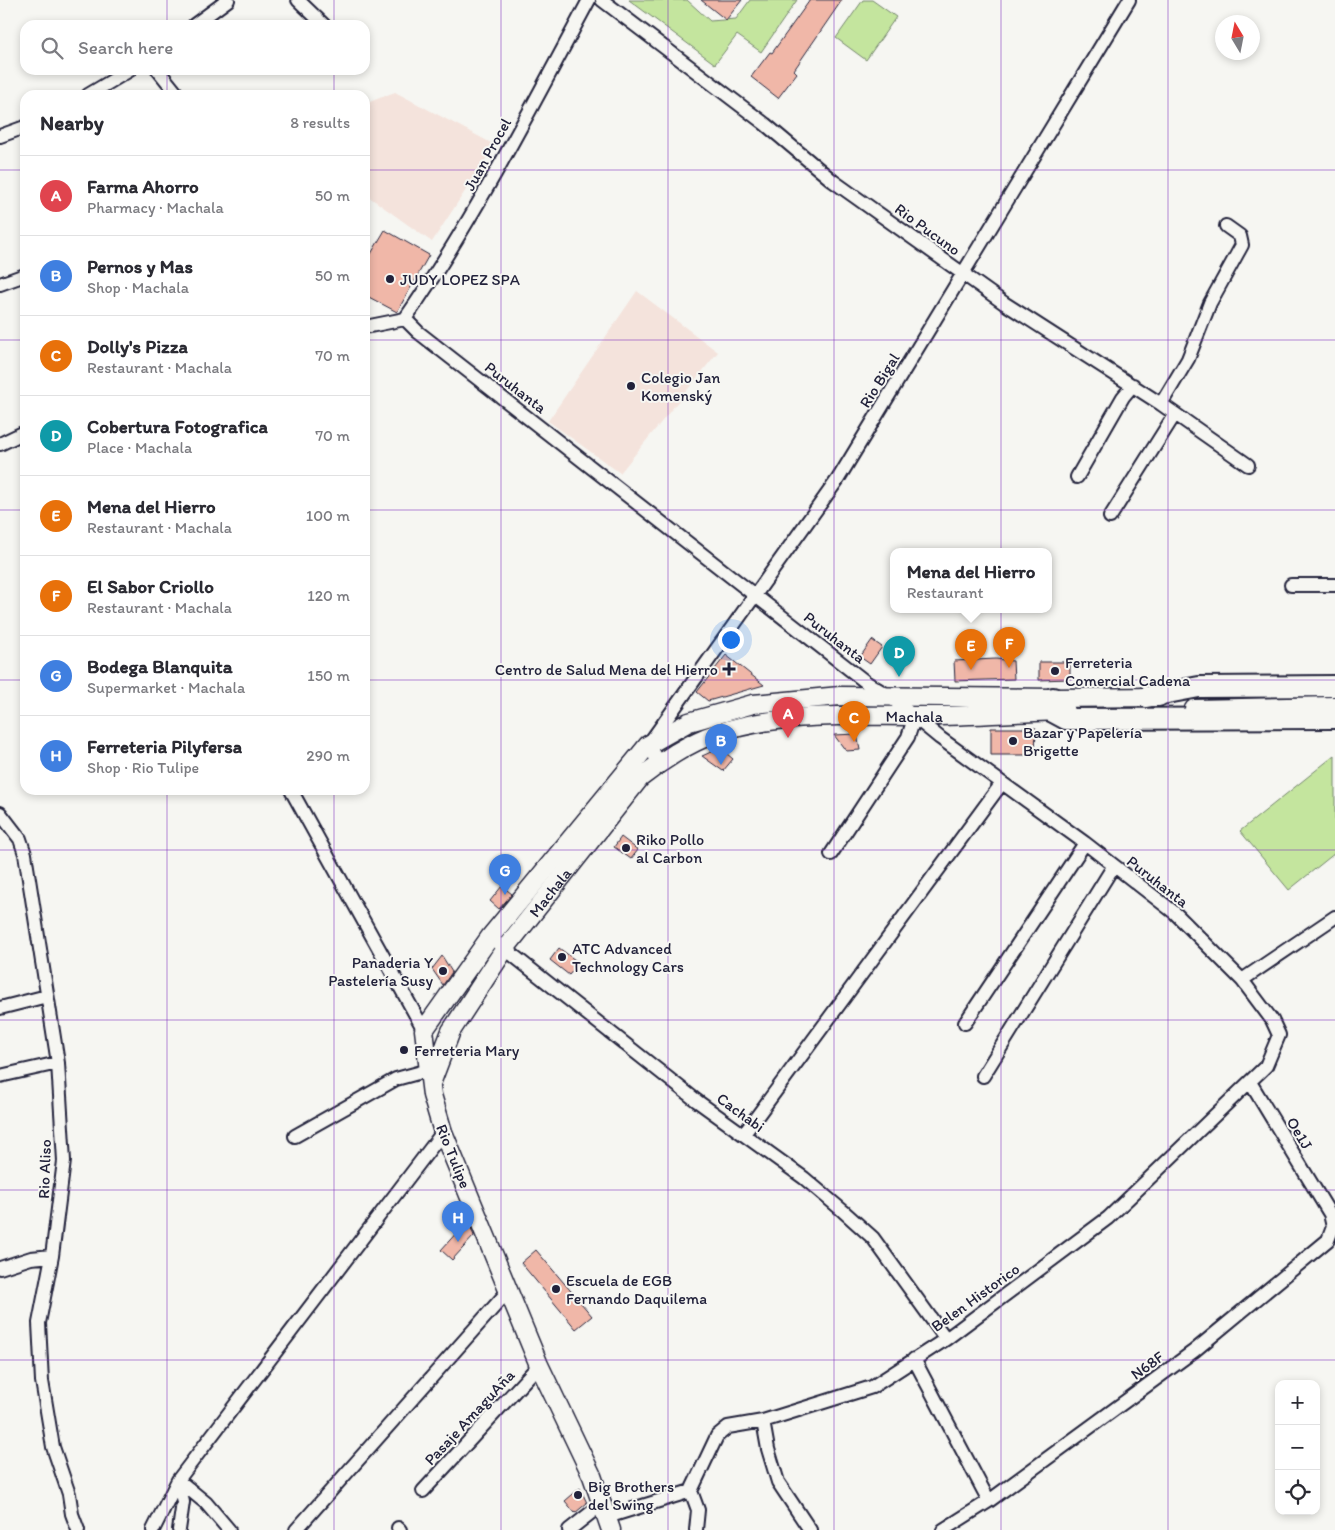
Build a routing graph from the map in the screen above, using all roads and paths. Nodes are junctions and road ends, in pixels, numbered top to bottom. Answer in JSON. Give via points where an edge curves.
{"nodes":[{"id":1,"x":228,"y":0,"type":"edge"},
{"id":2,"x":298,"y":0,"type":"edge"},
{"id":3,"x":589,"y":0,"type":"edge"},
{"id":4,"x":602,"y":0,"type":"edge"},
{"id":5,"x":1129,"y":0,"type":"edge"},
{"id":6,"x":201,"y":20,"type":"edge"},
{"id":7,"x":319,"y":20,"type":"edge"},
{"id":8,"x":122,"y":75,"type":"edge"},
{"id":9,"x":162,"y":75,"type":"edge"},
{"id":10,"x":96,"y":90,"type":"edge"},
{"id":11,"x":174,"y":90,"type":"edge"},
{"id":12,"x":20,"y":133,"type":"edge"},
{"id":13,"x":0,"y":136,"type":"edge"},
{"id":14,"x":1226,"y":226,"type":"dead end"},
{"id":15,"x":963,"y":275,"type":"junction"},
{"id":16,"x":20,"y":277,"type":"edge"},
{"id":17,"x":0,"y":284,"type":"edge"},
{"id":18,"x":405,"y":319,"type":"junction"},
{"id":19,"x":370,"y":326,"type":"edge"},
{"id":20,"x":1133,"y":386,"type":"junction"},
{"id":21,"x":1161,"y":404,"type":"junction"},
{"id":22,"x":1175,"y":414,"type":"junction"},
{"id":23,"x":20,"y":434,"type":"edge"},
{"id":24,"x":0,"y":444,"type":"edge"},
{"id":25,"x":1248,"y":465,"type":"dead end"},
{"id":26,"x":1077,"y":477,"type":"dead end"},
{"id":27,"x":1110,"y":517,"type":"dead end"},
{"id":28,"x":1291,"y":585,"type":"dead end"},
{"id":29,"x":1335,"y":585,"type":"edge"},
{"id":30,"x":757,"y":595,"type":"junction"},
{"id":31,"x":1335,"y":686,"type":"edge"},
{"id":32,"x":888,"y":696,"type":"junction"},
{"id":33,"x":1335,"y":696,"type":"edge"},
{"id":34,"x":1146,"y":697,"type":"junction"},
{"id":35,"x":1053,"y":705,"type":"junction"},
{"id":36,"x":1335,"y":706,"type":"edge"},
{"id":37,"x":915,"y":716,"type":"junction"},
{"id":38,"x":1335,"y":718,"type":"edge"},
{"id":39,"x":648,"y":745,"type":"junction"},
{"id":40,"x":659,"y":764,"type":"junction"},
{"id":41,"x":1002,"y":783,"type":"junction"},
{"id":42,"x":294,"y":795,"type":"edge"},
{"id":43,"x":0,"y":813,"type":"edge"},
{"id":44,"x":1085,"y":843,"type":"junction"},
{"id":45,"x":831,"y":854,"type":"dead end"},
{"id":46,"x":1113,"y":867,"type":"junction"},
{"id":47,"x":1335,"y":917,"type":"edge"},
{"id":48,"x":490,"y":937,"type":"junction"},
{"id":49,"x":504,"y":950,"type":"junction"},
{"id":50,"x":1242,"y":980,"type":"junction"},
{"id":51,"x":47,"y":996,"type":"junction"},
{"id":52,"x":0,"y":1008,"type":"edge"},
{"id":53,"x":965,"y":1023,"type":"dead end"},
{"id":54,"x":424,"y":1030,"type":"junction"},
{"id":55,"x":1278,"y":1040,"type":"joint"},
{"id":56,"x":58,"y":1063,"type":"junction"},
{"id":57,"x":0,"y":1076,"type":"edge"},
{"id":58,"x":430,"y":1076,"type":"junction"},
{"id":59,"x":983,"y":1076,"type":"dead end"},
{"id":60,"x":1250,"y":1082,"type":"junction"},
{"id":61,"x":444,"y":1132,"type":"junction"},
{"id":62,"x":744,"y":1134,"type":"junction"},
{"id":63,"x":296,"y":1136,"type":"dead end"},
{"id":64,"x":1322,"y":1202,"type":"joint"},
{"id":65,"x":52,"y":1256,"type":"junction"},
{"id":66,"x":0,"y":1268,"type":"edge"},
{"id":67,"x":509,"y":1290,"type":"junction"},
{"id":68,"x":946,"y":1339,"type":"junction"},
{"id":69,"x":914,"y":1359,"type":"junction"},
{"id":70,"x":539,"y":1365,"type":"junction"},
{"id":71,"x":763,"y":1421,"type":"junction"},
{"id":72,"x":178,"y":1480,"type":"junction"},
{"id":73,"x":423,"y":1491,"type":"dead end"},
{"id":74,"x":691,"y":1491,"type":"junction"},
{"id":75,"x":989,"y":1501,"type":"junction"},
{"id":76,"x":607,"y":1517,"type":"edge"},
{"id":77,"x":78,"y":1530,"type":"edge"},
{"id":78,"x":153,"y":1530,"type":"edge"},
{"id":79,"x":178,"y":1530,"type":"edge"},
{"id":80,"x":229,"y":1530,"type":"edge"},
{"id":81,"x":296,"y":1530,"type":"edge"},
{"id":82,"x":569,"y":1530,"type":"edge"},
{"id":83,"x":696,"y":1530,"type":"edge"},
{"id":84,"x":810,"y":1530,"type":"edge"},
{"id":85,"x":943,"y":1530,"type":"edge"}],
"edges":[{"from":1,"to":6,"type":"street"},
{"from":2,"to":7,"type":"street"},
{"from":3,"to":18,"type":"street","name":"Juan Procel","via":[[499,167]]},
{"from":4,"to":15,"type":"street","name":"Rio Pucuno","via":[[765,124],[833,181]]},
{"from":5,"to":15,"type":"street","name":"Rio Bigal"},
{"from":8,"to":10,"type":"street"},
{"from":9,"to":11,"type":"street"},
{"from":12,"to":13,"type":"street"},
{"from":14,"to":21,"type":"street","via":[[1240,236],[1242,244],[1210,303],[1188,359]]},
{"from":15,"to":20,"type":"street","name":"Rio Pucuno"},
{"from":15,"to":30,"type":"street","name":"Rio Bigal","via":[[838,479]]},
{"from":16,"to":17,"type":"street"},
{"from":18,"to":19,"type":"street"},
{"from":18,"to":30,"type":"street","name":"Puruhanta"},
{"from":20,"to":21,"type":"street","name":"Rio Pucuno"},
{"from":20,"to":26,"type":"street","via":[[1123,397]]},
{"from":21,"to":22,"type":"street","name":"Rio Pucuno"},
{"from":22,"to":25,"type":"street","name":"Rio Pucuno"},
{"from":22,"to":27,"type":"street"},
{"from":23,"to":24,"type":"street"},
{"from":28,"to":29,"type":"street"},
{"from":30,"to":32,"type":"street","name":"Puruhanta","via":[[867,683]]},
{"from":30,"to":39,"type":"street","name":"Rio Bigal"},
{"from":31,"to":34,"type":"main road","via":[[1200,687]]},
{"from":32,"to":35,"type":"main road","name":"Machala"},
{"from":32,"to":37,"type":"street","name":"Puruhanta"},
{"from":32,"to":39,"type":"main road","name":"Machala","via":[[840,696],[753,704],[689,722]]},
{"from":33,"to":34,"type":"main road","name":"Machala"},
{"from":34,"to":35,"type":"main road","name":"Machala"},
{"from":35,"to":36,"type":"main road","name":"Machala"},
{"from":35,"to":37,"type":"main road","name":"Machala"},
{"from":35,"to":38,"type":"main road","via":[[1060,717],[1076,719]]},
{"from":37,"to":40,"type":"main road","name":"Machala","via":[[845,714],[782,718],[714,734]]},
{"from":37,"to":41,"type":"street","name":"Puruhanta"},
{"from":37,"to":45,"type":"street","via":[[908,737]]},
{"from":39,"to":40,"type":"street"},
{"from":39,"to":48,"type":"main road","name":"Machala"},
{"from":40,"to":49,"type":"main road","name":"Machala","via":[[640,778]]},
{"from":41,"to":44,"type":"street","name":"Puruhanta"},
{"from":41,"to":62,"type":"street"},
{"from":42,"to":54,"type":"street","name":"Rio Tulipe"},
{"from":43,"to":51,"type":"street","name":"Rio Aliso","via":[[20,839],[25,854]]},
{"from":44,"to":46,"type":"street","name":"Puruhanta"},
{"from":44,"to":53,"type":"street"},
{"from":46,"to":50,"type":"street","name":"Puruhanta","via":[[1175,913]]},
{"from":46,"to":59,"type":"street"},
{"from":47,"to":50,"type":"street"},
{"from":48,"to":49,"type":"street","name":"Cachabi"},
{"from":48,"to":54,"type":"main road","name":"Machala"},
{"from":49,"to":58,"type":"main road","name":"Machala","via":[[451,1031]]},
{"from":49,"to":62,"type":"street","name":"Cachabi"},
{"from":50,"to":55,"type":"street","name":"Puruhanta","via":[[1272,1020]]},
{"from":51,"to":52,"type":"street"},
{"from":51,"to":56,"type":"street","name":"Rio Aliso"},
{"from":54,"to":58,"type":"main road","name":"Rio Tulipe"},
{"from":55,"to":60,"type":"street","name":"Belen Historico","via":[[1266,1066]]},
{"from":56,"to":57,"type":"street"},
{"from":56,"to":65,"type":"street","name":"Rio Aliso","via":[[64,1161]]},
{"from":58,"to":61,"type":"main road","name":"Rio Tulipe","via":[[435,1110]]},
{"from":58,"to":63,"type":"street","via":[[396,1079]]},
{"from":60,"to":64,"type":"street","name":"Oe1J"},
{"from":60,"to":68,"type":"street","name":"Belen Historico","via":[[1108,1218]]},
{"from":61,"to":67,"type":"main road","name":"Rio Tulipe"},
{"from":61,"to":72,"type":"street"},
{"from":62,"to":68,"type":"street","name":"Cachabi","via":[[804,1178],[873,1238]]},
{"from":64,"to":75,"type":"street","name":"N68F","via":[[1333,1227],[1331,1235],[1320,1248],[1194,1351]]},
{"from":65,"to":66,"type":"street","via":[[31,1258]]},
{"from":65,"to":77,"type":"street","name":"Rio Aliso","via":[[39,1323],[42,1381],[53,1447]]},
{"from":67,"to":70,"type":"main road","name":"Rio Tulipe"},
{"from":67,"to":81,"type":"street"},
{"from":68,"to":69,"type":"street","name":"Belen Historico"},
{"from":69,"to":71,"type":"street","name":"Belen Historico","via":[[872,1387]]},
{"from":69,"to":75,"type":"street"},
{"from":70,"to":73,"type":"street","name":"Pasaje AmaguAña"},
{"from":70,"to":76,"type":"main road","name":"Rio Tulipe","via":[[592,1476]]},
{"from":71,"to":74,"type":"street","name":"Belen Historico","via":[[728,1427],[717,1436]]},
{"from":71,"to":84,"type":"street","via":[[778,1482]]},
{"from":72,"to":78,"type":"street"},
{"from":72,"to":79,"type":"street","via":[[183,1502]]},
{"from":72,"to":80,"type":"street","via":[[206,1503]]},
{"from":74,"to":76,"type":"street"},
{"from":74,"to":83,"type":"street","via":[[698,1510]]},
{"from":75,"to":85,"type":"street","name":"N68F"},
{"from":76,"to":82,"type":"street"}]}
